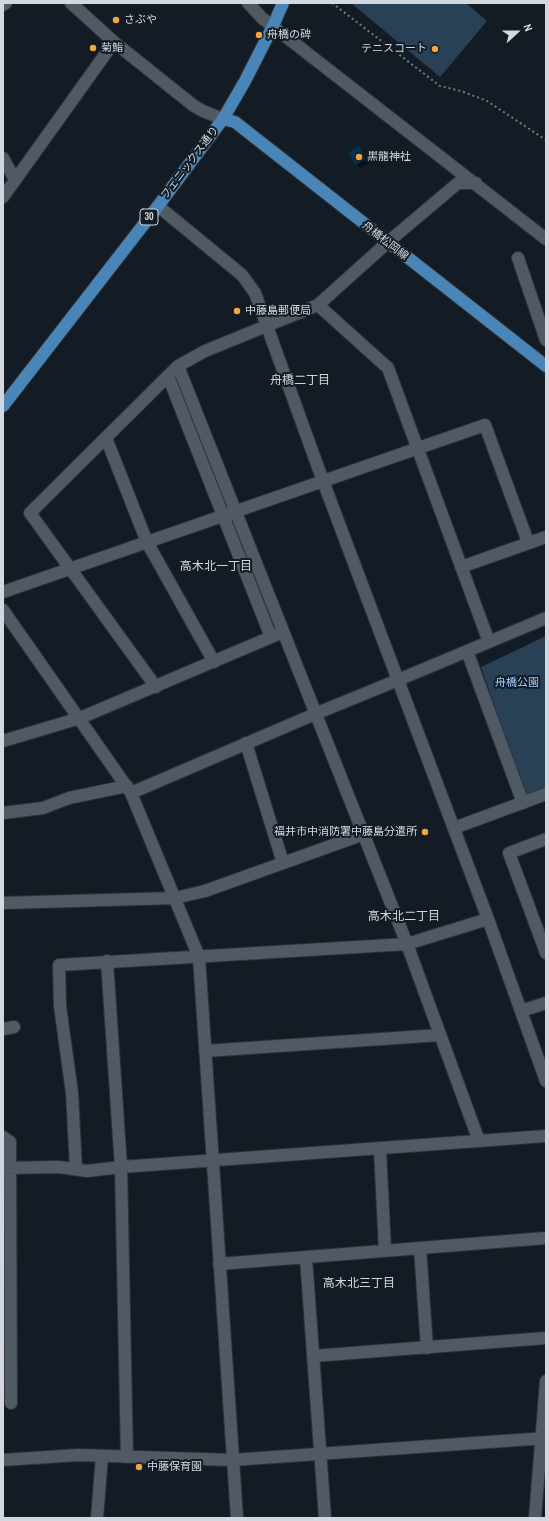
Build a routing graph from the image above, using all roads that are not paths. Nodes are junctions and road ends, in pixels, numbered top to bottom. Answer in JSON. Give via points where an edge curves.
{"nodes":[{"id":1,"x":6,"y":3,"type":"edge"},
{"id":2,"x":71,"y":3,"type":"edge"},
{"id":3,"x":248,"y":3,"type":"edge"},
{"id":4,"x":283,"y":3,"type":"edge"},
{"id":5,"x":3,"y":5,"type":"edge"},
{"id":6,"x":275,"y":22,"type":"junction"},
{"id":7,"x":114,"y":42,"type":"junction"},
{"id":8,"x":223,"y":119,"type":"junction"},
{"id":9,"x":3,"y":158,"type":"edge"},
{"id":10,"x":15,"y":180,"type":"junction"},
{"id":11,"x":476,"y":183,"type":"junction"},
{"id":12,"x":3,"y":197,"type":"edge"},
{"id":13,"x":158,"y":206,"type":"junction"},
{"id":14,"x":546,"y":239,"type":"edge"},
{"id":15,"x":388,"y":242,"type":"junction"},
{"id":16,"x":518,"y":258,"type":"dead end"},
{"id":17,"x":318,"y":305,"type":"junction"},
{"id":18,"x":266,"y":326,"type":"junction"},
{"id":19,"x":546,"y":340,"type":"edge"},
{"id":20,"x":178,"y":366,"type":"junction"},
{"id":21,"x":546,"y":366,"type":"edge"},
{"id":22,"x":168,"y":376,"type":"junction"},
{"id":23,"x":3,"y":406,"type":"edge"},
{"id":24,"x":106,"y":438,"type":"junction"},
{"id":25,"x":417,"y":448,"type":"junction"},
{"id":26,"x":323,"y":481,"type":"junction"},
{"id":27,"x":235,"y":510,"type":"junction"},
{"id":28,"x":222,"y":515,"type":"junction"},
{"id":29,"x":546,"y":537,"type":"edge"},
{"id":30,"x":147,"y":542,"type":"junction"},
{"id":31,"x":528,"y":542,"type":"junction"},
{"id":32,"x":461,"y":567,"type":"junction"},
{"id":33,"x":70,"y":569,"type":"junction"},
{"id":34,"x":3,"y":592,"type":"edge"},
{"id":35,"x":3,"y":610,"type":"edge"},
{"id":36,"x":546,"y":618,"type":"edge"},
{"id":37,"x":283,"y":632,"type":"junction"},
{"id":38,"x":271,"y":637,"type":"junction"},
{"id":39,"x":488,"y":642,"type":"junction"},
{"id":40,"x":467,"y":651,"type":"junction"},
{"id":41,"x":214,"y":662,"type":"junction"},
{"id":42,"x":398,"y":680,"type":"junction"},
{"id":43,"x":156,"y":687,"type":"junction"},
{"id":44,"x":315,"y":714,"type":"junction"},
{"id":45,"x":80,"y":718,"type":"junction"},
{"id":46,"x":3,"y":741,"type":"edge"},
{"id":47,"x":246,"y":743,"type":"junction"},
{"id":48,"x":129,"y":790,"type":"junction"},
{"id":49,"x":546,"y":794,"type":"edge"},
{"id":50,"x":523,"y":802,"type":"junction"},
{"id":51,"x":3,"y":813,"type":"edge"},
{"id":52,"x":454,"y":828,"type":"junction"},
{"id":53,"x":364,"y":834,"type":"junction"},
{"id":54,"x":546,"y":839,"type":"edge"},
{"id":55,"x":283,"y":863,"type":"junction"},
{"id":56,"x":175,"y":898,"type":"junction"},
{"id":57,"x":3,"y":903,"type":"edge"},
{"id":58,"x":488,"y":919,"type":"junction"},
{"id":59,"x":407,"y":944,"type":"junction"},
{"id":60,"x":546,"y":952,"type":"edge"},
{"id":61,"x":199,"y":957,"type":"junction"},
{"id":62,"x":108,"y":961,"type":"junction"},
{"id":63,"x":546,"y":1003,"type":"edge"},
{"id":64,"x":521,"y":1011,"type":"junction"},
{"id":65,"x":440,"y":1035,"type":"junction"},
{"id":66,"x":205,"y":1051,"type":"junction"},
{"id":67,"x":546,"y":1081,"type":"edge"},
{"id":68,"x":546,"y":1136,"type":"edge"},
{"id":69,"x":3,"y":1137,"type":"edge"},
{"id":70,"x":478,"y":1141,"type":"junction"},
{"id":71,"x":380,"y":1149,"type":"junction"},
{"id":72,"x":212,"y":1161,"type":"junction"},
{"id":73,"x":121,"y":1167,"type":"junction"},
{"id":74,"x":7,"y":1168,"type":"edge"},
{"id":75,"x":76,"y":1169,"type":"junction"},
{"id":76,"x":10,"y":1223,"type":"edge"},
{"id":77,"x":546,"y":1238,"type":"edge"},
{"id":78,"x":420,"y":1248,"type":"junction"},
{"id":79,"x":385,"y":1251,"type":"junction"},
{"id":80,"x":306,"y":1258,"type":"junction"},
{"id":81,"x":219,"y":1264,"type":"junction"},
{"id":82,"x":546,"y":1338,"type":"edge"},
{"id":83,"x":427,"y":1348,"type":"junction"},
{"id":84,"x":313,"y":1356,"type":"junction"},
{"id":85,"x":546,"y":1381,"type":"edge"},
{"id":86,"x":11,"y":1403,"type":"dead end"},
{"id":87,"x":544,"y":1438,"type":"edge"},
{"id":88,"x":321,"y":1453,"type":"junction"},
{"id":89,"x":102,"y":1456,"type":"junction"},
{"id":90,"x":128,"y":1457,"type":"junction"},
{"id":91,"x":3,"y":1460,"type":"edge"},
{"id":92,"x":232,"y":1460,"type":"junction"},
{"id":93,"x":97,"y":1518,"type":"edge"},
{"id":94,"x":237,"y":1518,"type":"edge"},
{"id":95,"x":325,"y":1518,"type":"edge"},
{"id":96,"x":536,"y":1518,"type":"edge"}],
"edges":[{"from":1,"to":5,"type":"street"},
{"from":2,"to":7,"type":"street"},
{"from":3,"to":6,"type":"street","via":[[262,18]]},
{"from":4,"to":6,"type":"main road","name":"フェニックス通り","number":"30"},
{"from":6,"to":8,"type":"main road","name":"フェニックス通り","number":"30"},
{"from":6,"to":11,"type":"street"},
{"from":7,"to":8,"type":"street","via":[[194,106]]},
{"from":7,"to":10,"type":"street"},
{"from":8,"to":13,"type":"main road","name":"フェニックス通り","number":"30"},
{"from":8,"to":15,"type":"main road","name":"舟橋松岡線","via":[[235,122]]},
{"from":9,"to":10,"type":"street"},
{"from":10,"to":12,"type":"street"},
{"from":11,"to":14,"type":"street"},
{"from":11,"to":15,"type":"street","via":[[458,183]]},
{"from":13,"to":18,"type":"street","via":[[242,275],[255,293]]},
{"from":13,"to":23,"type":"main road","name":"フェニックス通り","number":"30"},
{"from":15,"to":17,"type":"street"},
{"from":15,"to":21,"type":"main road","name":"舟橋松岡線"},
{"from":16,"to":19,"type":"street"},
{"from":17,"to":18,"type":"street"},
{"from":17,"to":25,"type":"street","via":[[388,368]]},
{"from":18,"to":20,"type":"street","via":[[205,351]]},
{"from":18,"to":26,"type":"street"},
{"from":20,"to":22,"type":"street"},
{"from":20,"to":27,"type":"street"},
{"from":22,"to":24,"type":"street"},
{"from":22,"to":28,"type":"street"},
{"from":24,"to":30,"type":"street"},
{"from":24,"to":33,"type":"street","via":[[30,513]]},
{"from":25,"to":26,"type":"street"},
{"from":25,"to":31,"type":"street","via":[[485,425]]},
{"from":25,"to":32,"type":"street"},
{"from":26,"to":27,"type":"street"},
{"from":26,"to":42,"type":"street"},
{"from":27,"to":28,"type":"street"},
{"from":27,"to":37,"type":"street"},
{"from":28,"to":30,"type":"street"},
{"from":28,"to":38,"type":"street"},
{"from":29,"to":31,"type":"street"},
{"from":30,"to":33,"type":"street"},
{"from":30,"to":41,"type":"street"},
{"from":31,"to":32,"type":"street"},
{"from":32,"to":39,"type":"street"},
{"from":33,"to":34,"type":"street"},
{"from":33,"to":43,"type":"street"},
{"from":35,"to":45,"type":"street"},
{"from":36,"to":39,"type":"street"},
{"from":37,"to":38,"type":"street"},
{"from":37,"to":44,"type":"street"},
{"from":38,"to":41,"type":"street"},
{"from":39,"to":40,"type":"street"},
{"from":40,"to":42,"type":"street"},
{"from":40,"to":50,"type":"street"},
{"from":41,"to":43,"type":"street"},
{"from":42,"to":44,"type":"street"},
{"from":42,"to":52,"type":"street"},
{"from":43,"to":45,"type":"street"},
{"from":44,"to":47,"type":"street"},
{"from":44,"to":53,"type":"street"},
{"from":45,"to":46,"type":"street"},
{"from":45,"to":48,"type":"street"},
{"from":47,"to":48,"type":"street"},
{"from":47,"to":55,"type":"street"},
{"from":48,"to":51,"type":"street","via":[[69,798],[42,808]]},
{"from":48,"to":56,"type":"street"},
{"from":49,"to":50,"type":"street"},
{"from":50,"to":52,"type":"street"},
{"from":52,"to":58,"type":"street"},
{"from":53,"to":55,"type":"street"},
{"from":53,"to":59,"type":"street"},
{"from":54,"to":60,"type":"street","via":[[509,853]]},
{"from":55,"to":56,"type":"street","via":[[205,891]]},
{"from":56,"to":57,"type":"street"},
{"from":56,"to":61,"type":"street"},
{"from":58,"to":59,"type":"street"},
{"from":58,"to":64,"type":"street"},
{"from":59,"to":61,"type":"street"},
{"from":59,"to":65,"type":"street"},
{"from":61,"to":62,"type":"street"},
{"from":61,"to":66,"type":"street"},
{"from":62,"to":73,"type":"street"},
{"from":62,"to":75,"type":"street","via":[[59,965],[60,1006],[72,1093]]},
{"from":63,"to":64,"type":"street"},
{"from":64,"to":67,"type":"street"},
{"from":65,"to":66,"type":"street"},
{"from":65,"to":70,"type":"street"},
{"from":66,"to":72,"type":"street"},
{"from":68,"to":70,"type":"street"},
{"from":69,"to":74,"type":"street","via":[[10,1142]]},
{"from":70,"to":71,"type":"street"},
{"from":71,"to":72,"type":"street"},
{"from":71,"to":79,"type":"street"},
{"from":72,"to":73,"type":"street"},
{"from":72,"to":81,"type":"street"},
{"from":73,"to":75,"type":"street","via":[[87,1171]]},
{"from":73,"to":90,"type":"street"},
{"from":74,"to":75,"type":"street"},
{"from":74,"to":76,"type":"street"},
{"from":76,"to":86,"type":"street"},
{"from":77,"to":78,"type":"street"},
{"from":78,"to":79,"type":"street"},
{"from":78,"to":83,"type":"street"},
{"from":79,"to":80,"type":"street"},
{"from":80,"to":81,"type":"street"},
{"from":80,"to":84,"type":"street"},
{"from":81,"to":92,"type":"street"},
{"from":82,"to":83,"type":"street"},
{"from":83,"to":84,"type":"street"},
{"from":84,"to":88,"type":"street"},
{"from":85,"to":87,"type":"street"},
{"from":87,"to":88,"type":"street"},
{"from":87,"to":96,"type":"street"},
{"from":88,"to":92,"type":"street"},
{"from":88,"to":95,"type":"street"},
{"from":89,"to":90,"type":"street"},
{"from":89,"to":91,"type":"street"},
{"from":89,"to":93,"type":"street"},
{"from":90,"to":92,"type":"street"},
{"from":92,"to":94,"type":"street"}]}
